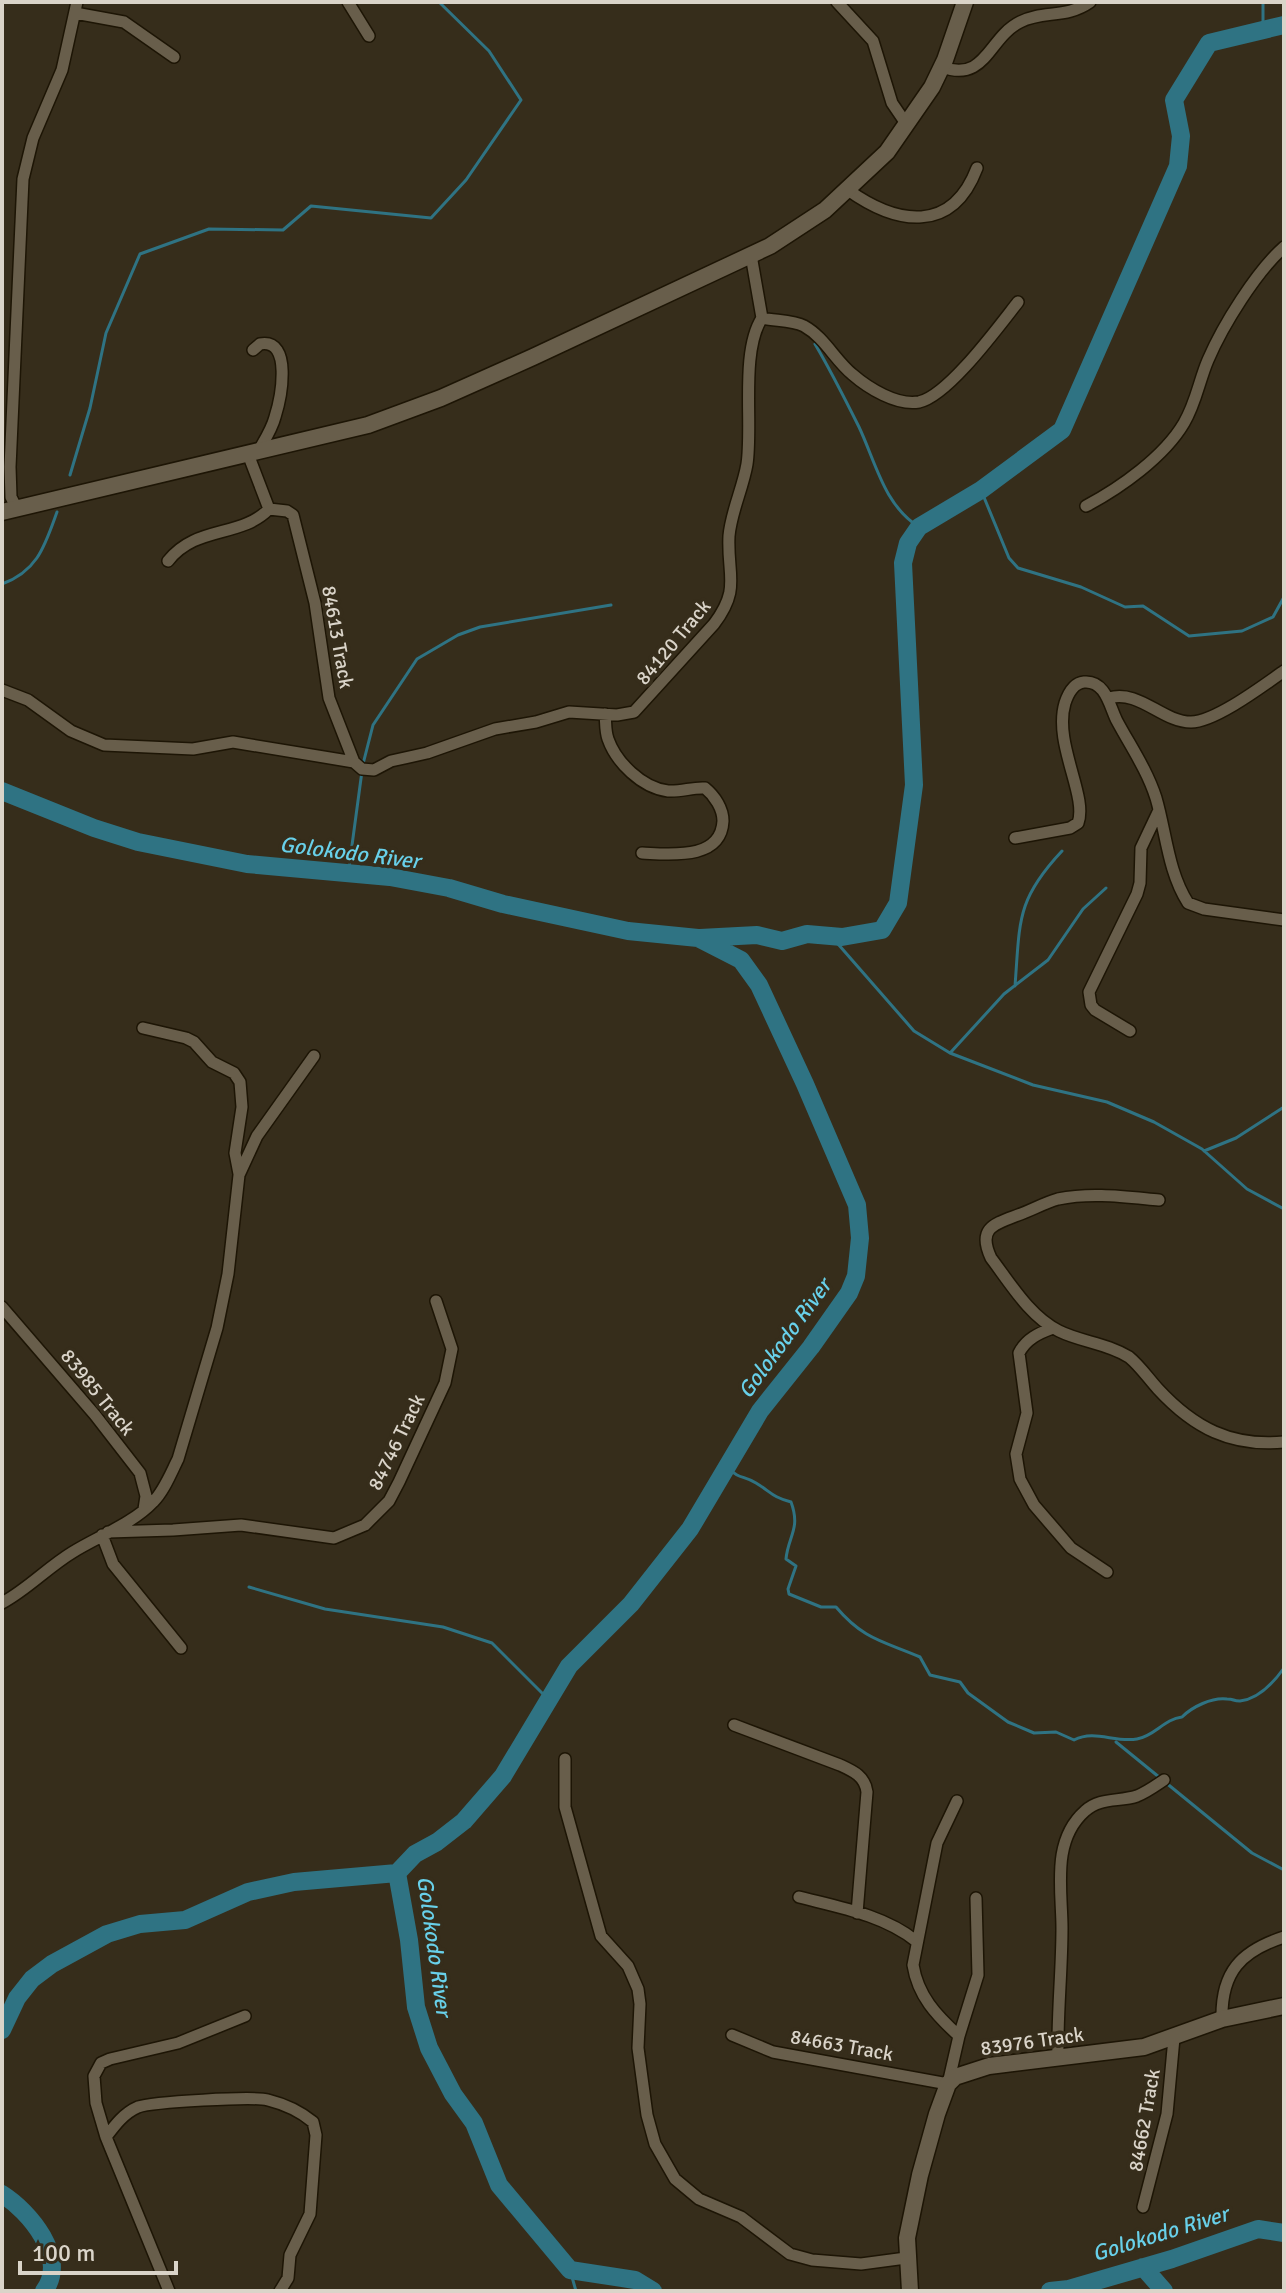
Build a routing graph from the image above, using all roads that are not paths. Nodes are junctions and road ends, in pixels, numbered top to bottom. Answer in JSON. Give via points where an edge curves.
{"nodes":[{"id":1,"x":348,"y":2,"type":"edge"},
{"id":2,"x":837,"y":2,"type":"edge"},
{"id":3,"x":965,"y":2,"type":"edge"},
{"id":4,"x":1090,"y":2,"type":"edge"},
{"id":5,"x":76,"y":8,"type":"edge"},
{"id":6,"x":369,"y":36,"type":"dead end"},
{"id":7,"x":174,"y":57,"type":"dead end"},
{"id":8,"x":942,"y":67,"type":"junction"},
{"id":9,"x":907,"y":125,"type":"junction"},
{"id":10,"x":977,"y":168,"type":"dead end"},
{"id":11,"x":848,"y":190,"type":"junction"},
{"id":12,"x":1284,"y":247,"type":"edge"},
{"id":13,"x":751,"y":255,"type":"junction"},
{"id":14,"x":1018,"y":302,"type":"dead end"},
{"id":15,"x":762,"y":318,"type":"junction"},
{"id":16,"x":253,"y":350,"type":"dead end"},
{"id":17,"x":253,"y":453,"type":"junction"},
{"id":18,"x":1086,"y":506,"type":"dead end"},
{"id":19,"x":269,"y":509,"type":"junction"},
{"id":20,"x":9,"y":511,"type":"edge"},
{"id":21,"x":168,"y":561,"type":"dead end"},
{"id":22,"x":1284,"y":671,"type":"edge"},
{"id":23,"x":2,"y":690,"type":"edge"},
{"id":24,"x":1109,"y":698,"type":"junction"},
{"id":25,"x":605,"y":714,"type":"junction"},
{"id":26,"x":354,"y":762,"type":"junction"},
{"id":27,"x":1159,"y":810,"type":"junction"},
{"id":28,"x":1015,"y":838,"type":"dead end"},
{"id":29,"x":642,"y":853,"type":"dead end"},
{"id":30,"x":1284,"y":920,"type":"edge"},
{"id":31,"x":143,"y":1028,"type":"dead end"},
{"id":32,"x":1130,"y":1031,"type":"dead end"},
{"id":33,"x":314,"y":1056,"type":"dead end"},
{"id":34,"x":239,"y":1175,"type":"junction"},
{"id":35,"x":1159,"y":1200,"type":"dead end"},
{"id":36,"x":436,"y":1301,"type":"dead end"},
{"id":37,"x":2,"y":1307,"type":"edge"},
{"id":38,"x":1053,"y":1328,"type":"junction"},
{"id":39,"x":1284,"y":1442,"type":"edge"},
{"id":40,"x":144,"y":1509,"type":"junction"},
{"id":41,"x":105,"y":1534,"type":"junction"},
{"id":42,"x":1107,"y":1572,"type":"dead end"},
{"id":43,"x":2,"y":1603,"type":"edge"},
{"id":44,"x":181,"y":1648,"type":"dead end"},
{"id":45,"x":734,"y":1725,"type":"dead end"},
{"id":46,"x":565,"y":1759,"type":"dead end"},
{"id":47,"x":1164,"y":1780,"type":"dead end"},
{"id":48,"x":957,"y":1801,"type":"dead end"},
{"id":49,"x":799,"y":1897,"type":"dead end"},
{"id":50,"x":976,"y":1898,"type":"dead end"},
{"id":51,"x":857,"y":1913,"type":"junction"},
{"id":52,"x":1284,"y":1937,"type":"edge"},
{"id":53,"x":916,"y":1941,"type":"junction"},
{"id":54,"x":1284,"y":2006,"type":"edge"},
{"id":55,"x":245,"y":2016,"type":"dead end"},
{"id":56,"x":1222,"y":2019,"type":"junction"},
{"id":57,"x":732,"y":2035,"type":"dead end"},
{"id":58,"x":959,"y":2036,"type":"junction"},
{"id":59,"x":1174,"y":2038,"type":"junction"},
{"id":60,"x":1058,"y":2058,"type":"junction"},
{"id":61,"x":948,"y":2084,"type":"junction"},
{"id":62,"x":106,"y":2137,"type":"junction"},
{"id":63,"x":1143,"y":2207,"type":"dead end"},
{"id":64,"x":906,"y":2258,"type":"junction"},
{"id":65,"x":169,"y":2291,"type":"edge"},
{"id":66,"x":280,"y":2291,"type":"edge"},
{"id":67,"x":910,"y":2291,"type":"edge"}],
"edges":[{"from":1,"to":6,"type":"street"},
{"from":2,"to":9,"type":"street","via":[[873,41],[892,103]]},
{"from":3,"to":8,"type":"street"},
{"from":4,"to":8,"type":"street","via":[[1073,11],[1020,21],[973,68],[956,72]]},
{"from":5,"to":7,"type":"street","via":[[124,22]]},
{"from":5,"to":20,"type":"street","via":[[62,70],[33,138],[23,179]]},
{"from":8,"to":9,"type":"street"},
{"from":9,"to":11,"type":"street"},
{"from":10,"to":11,"type":"street","via":[[954,204],[934,216],[886,213]]},
{"from":11,"to":13,"type":"street","via":[[802,226]]},
{"from":12,"to":18,"type":"street","via":[[1221,332],[1182,426],[1120,487]]},
{"from":13,"to":15,"type":"street","name":"84120 Track"},
{"from":13,"to":17,"type":"street","via":[[441,398],[368,425]]},
{"from":14,"to":15,"type":"street","via":[[964,366],[916,402],[866,385],[803,326]]},
{"from":15,"to":25,"type":"street","name":"84120 Track","via":[[749,372],[746,467],[729,534],[729,601],[643,705],[625,715]]},
{"from":16,"to":17,"type":"street","via":[[271,343],[282,366],[274,421]]},
{"from":17,"to":19,"type":"street"},
{"from":17,"to":20,"type":"street"},
{"from":19,"to":21,"type":"street","via":[[252,523],[187,543]]},
{"from":19,"to":26,"type":"street","name":"84613 Track","via":[[293,515],[315,603],[329,698]]},
{"from":22,"to":24,"type":"street","via":[[1195,722],[1128,697]]},
{"from":23,"to":26,"type":"street","name":"84120 Track","via":[[104,745],[193,749],[233,742]]},
{"from":24,"to":27,"type":"street"},
{"from":24,"to":28,"type":"street","via":[[1083,682],[1072,688],[1064,706],[1061,726],[1078,823]]},
{"from":25,"to":26,"type":"street","name":"84120 Track","via":[[569,712],[495,729],[374,770]]},
{"from":25,"to":29,"type":"street","via":[[614,753],[630,771],[660,789],[705,788],[721,810],[722,826],[709,847],[688,853]]},
{"from":27,"to":30,"type":"street","via":[[1175,878],[1188,903]]},
{"from":27,"to":32,"type":"street","via":[[1141,848],[1137,894],[1089,992],[1095,1010]]},
{"from":31,"to":34,"type":"street","via":[[194,1042],[240,1082],[235,1153]]},
{"from":33,"to":34,"type":"street","via":[[257,1136]]},
{"from":34,"to":40,"type":"street","via":[[228,1274],[201,1385],[178,1459],[154,1502]]},
{"from":35,"to":38,"type":"street","via":[[1099,1195],[1061,1199],[993,1226],[986,1243],[991,1258]]},
{"from":36,"to":41,"type":"street","name":"84746 Track","via":[[452,1349],[445,1383],[389,1501],[365,1525],[334,1538],[241,1525]]},
{"from":37,"to":40,"type":"street","name":"83985 Track","via":[[140,1473]]},
{"from":38,"to":39,"type":"street","via":[[1129,1357],[1192,1420],[1224,1437],[1248,1444]]},
{"from":38,"to":42,"type":"street","via":[[1034,1336],[1019,1353],[1027,1413],[1016,1466],[1051,1527]]},
{"from":40,"to":41,"type":"street"},
{"from":41,"to":43,"type":"street"},
{"from":41,"to":44,"type":"street","via":[[113,1564]]},
{"from":45,"to":51,"type":"street","via":[[840,1765],[864,1780]]},
{"from":46,"to":64,"type":"street","via":[[565,1807],[601,1936],[628,1966],[638,1989],[647,2115],[655,2144],[675,2179],[714,2207],[741,2217],[790,2254],[861,2264]]},
{"from":47,"to":60,"type":"street","via":[[1135,1796],[1098,1802],[1073,1825],[1064,1848],[1059,1880]]},
{"from":48,"to":53,"type":"street","via":[[937,1843]]},
{"from":49,"to":51,"type":"street"},
{"from":50,"to":58,"type":"street","via":[[978,1975]]},
{"from":51,"to":53,"type":"street"},
{"from":52,"to":56,"type":"street","via":[[1253,1949],[1238,1963],[1225,1985]]},
{"from":53,"to":58,"type":"street","via":[[915,1980],[938,2017]]},
{"from":54,"to":56,"type":"street","name":"83976 Track"},
{"from":55,"to":62,"type":"street","via":[[178,2043],[101,2063],[93,2085]]},
{"from":56,"to":59,"type":"street","name":"83976 Track"},
{"from":57,"to":61,"type":"street","name":"84663 Track","via":[[773,2052]]},
{"from":58,"to":61,"type":"street"},
{"from":59,"to":60,"type":"street","name":"83976 Track"},
{"from":59,"to":63,"type":"street","name":"84662 Track","via":[[1167,2114]]},
{"from":60,"to":61,"type":"street","name":"83976 Track","via":[[989,2066]]},
{"from":61,"to":64,"type":"street","via":[[920,2175]]},
{"from":62,"to":65,"type":"street"},
{"from":62,"to":66,"type":"street","via":[[128,2112],[159,2104],[260,2099],[313,2122],[310,2214]]},
{"from":64,"to":67,"type":"street"}]}
